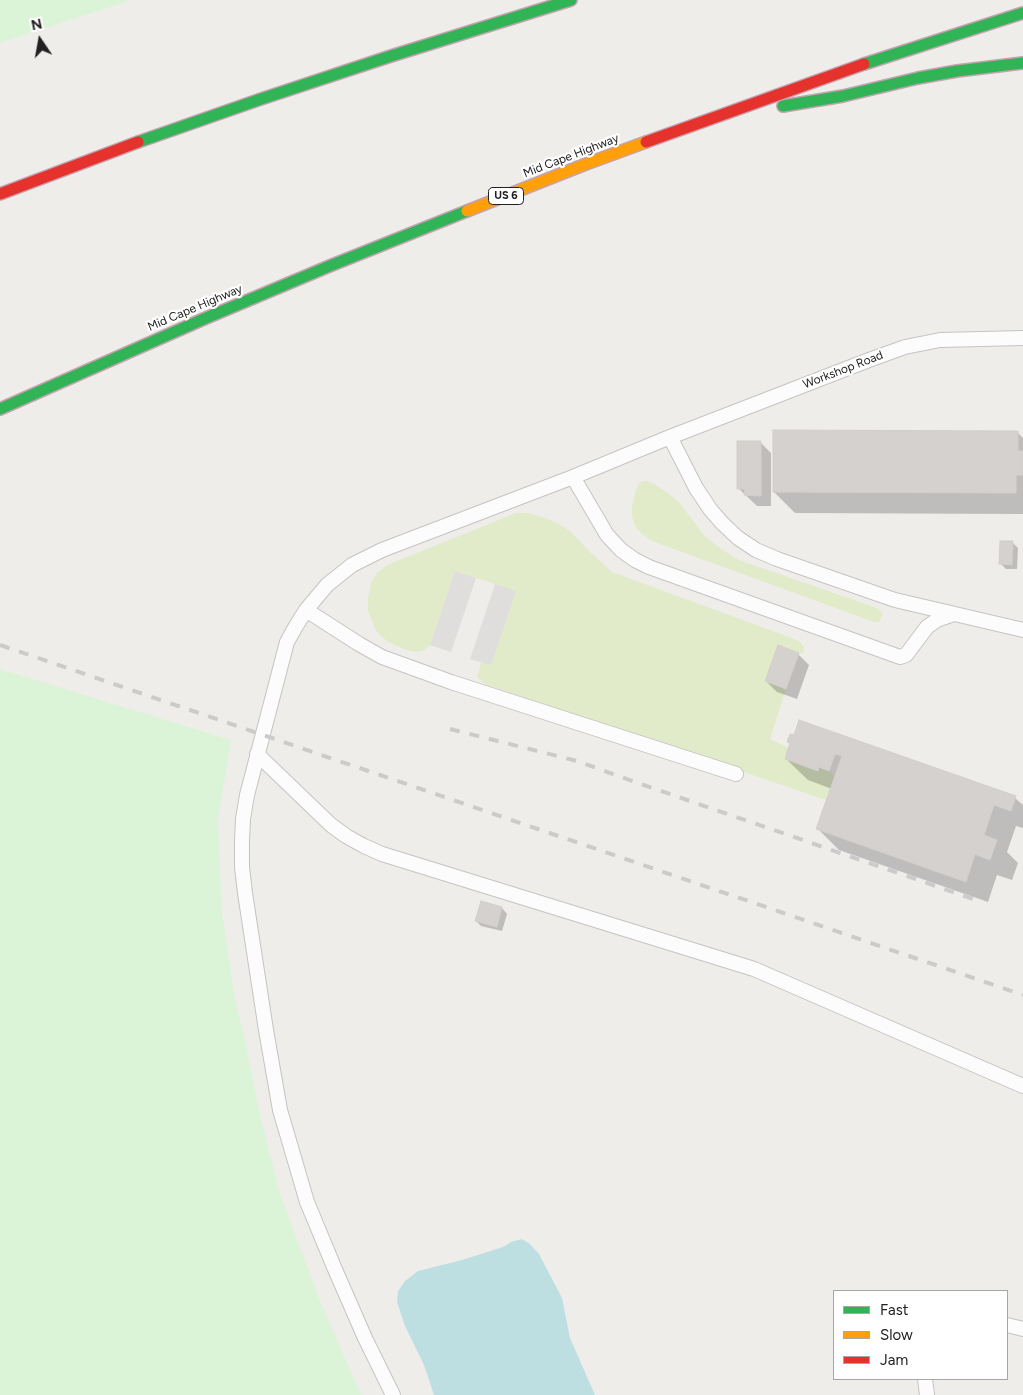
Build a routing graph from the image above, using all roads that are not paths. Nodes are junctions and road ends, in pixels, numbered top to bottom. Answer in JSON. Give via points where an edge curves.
{"nodes":[{"id":1,"x":571,"y":0,"type":"edge"},
{"id":2,"x":1023,"y":13,"type":"edge"},
{"id":3,"x":1023,"y":63,"type":"edge"},
{"id":4,"x":715,"y":117,"type":"junction"},
{"id":5,"x":0,"y":194,"type":"edge"},
{"id":6,"x":1023,"y":338,"type":"edge"},
{"id":7,"x":0,"y":409,"type":"edge"},
{"id":8,"x":670,"y":437,"type":"junction"},
{"id":9,"x":573,"y":477,"type":"junction"},
{"id":10,"x":306,"y":610,"type":"junction"},
{"id":11,"x":954,"y":614,"type":"junction"},
{"id":12,"x":1023,"y":630,"type":"edge"},
{"id":13,"x":257,"y":754,"type":"junction"},
{"id":14,"x":736,"y":774,"type":"dead end"},
{"id":15,"x":1023,"y":1086,"type":"edge"},
{"id":16,"x":1008,"y":1326,"type":"edge"},
{"id":17,"x":1023,"y":1329,"type":"edge"},
{"id":18,"x":925,"y":1380,"type":"edge"},
{"id":19,"x":393,"y":1395,"type":"edge"},
{"id":20,"x":927,"y":1395,"type":"edge"}],
"edges":[{"from":1,"to":5,"type":"highway","via":[[261,99]]},
{"from":2,"to":4,"type":"highway","name":"Mid Cape Highway","number":"US 6","via":[[842,71]]},
{"from":3,"to":4,"type":"highway","via":[[957,71],[843,96]]},
{"from":4,"to":7,"type":"highway","name":"Mid Cape Highway","number":"US 6","via":[[586,164],[332,265]]},
{"from":6,"to":8,"type":"lane","name":"Workshop Road","via":[[940,340],[905,348]]},
{"from":8,"to":9,"type":"lane","name":"Workshop Road"},
{"from":8,"to":11,"type":"lane","via":[[710,509],[738,538],[756,550],[895,600]]},
{"from":9,"to":10,"type":"lane","name":"Workshop Road","via":[[366,557],[327,585]]},
{"from":9,"to":11,"type":"lane","via":[[607,535],[621,550],[649,567],[900,657],[906,655],[927,627]]},
{"from":10,"to":13,"type":"lane","name":"Workshop Road","via":[[287,642]]},
{"from":10,"to":14,"type":"lane","via":[[382,656],[451,682]]},
{"from":11,"to":12,"type":"lane"},
{"from":13,"to":15,"type":"lane","via":[[331,825],[382,854],[754,969]]},
{"from":13,"to":19,"type":"lane","name":"Workshop Road","via":[[243,819],[242,867],[280,1110],[307,1202]]},
{"from":16,"to":17,"type":"lane"},
{"from":18,"to":20,"type":"lane"}]}
